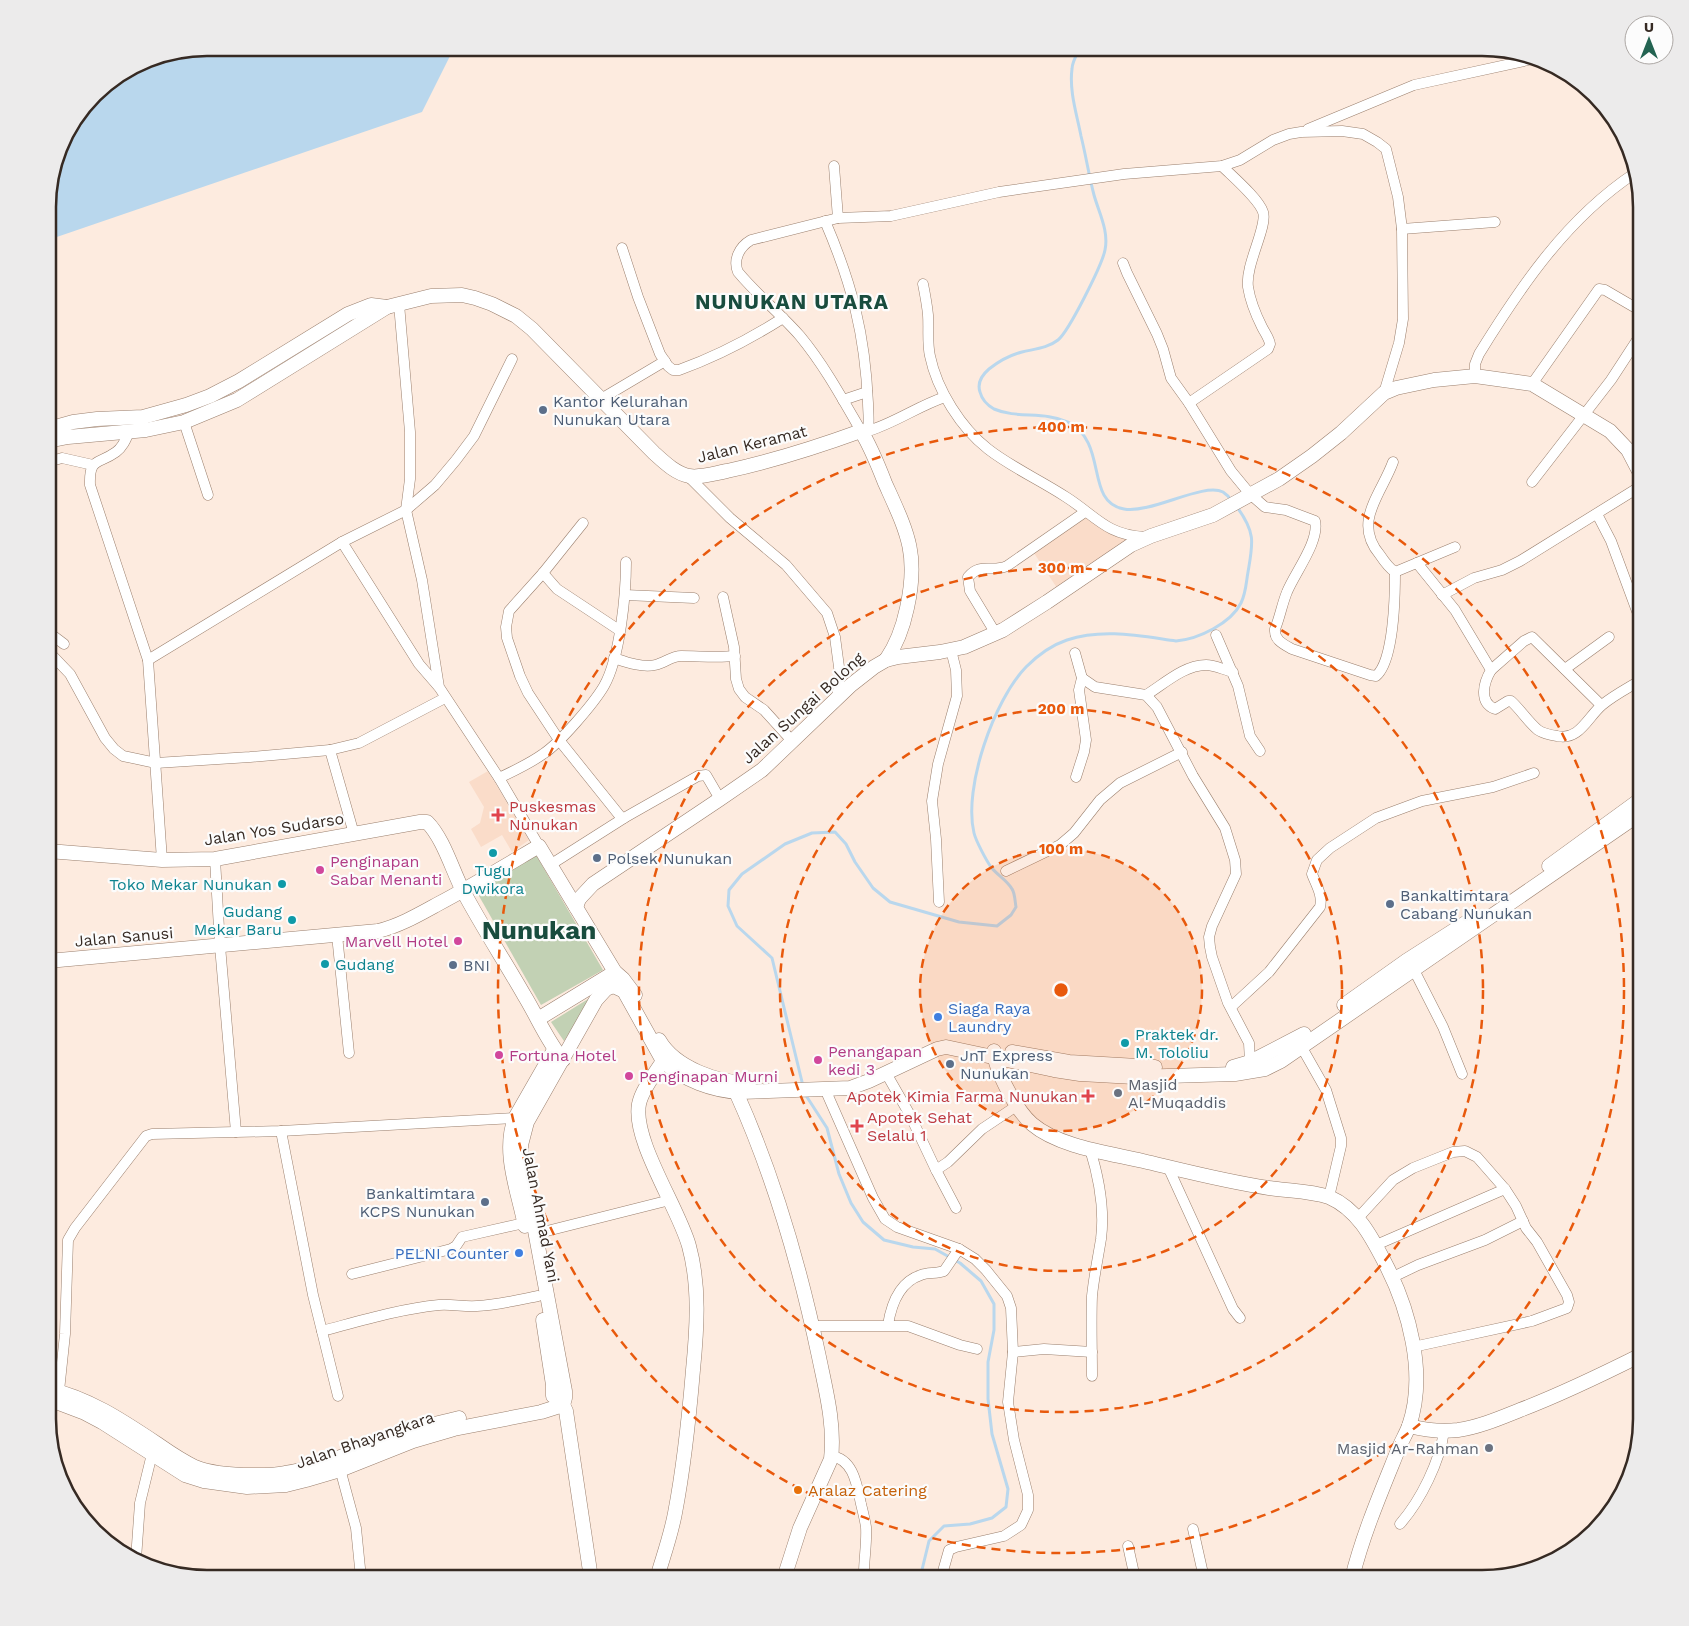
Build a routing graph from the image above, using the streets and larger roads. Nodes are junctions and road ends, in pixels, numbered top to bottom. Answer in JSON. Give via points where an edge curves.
{"nodes":[{"id":1,"x":1522,"y":61,"type":"edge"},
{"id":2,"x":1301,"y":132,"type":"junction"},
{"id":3,"x":834,"y":166,"type":"dead end"},
{"id":4,"x":1222,"y":166,"type":"junction"},
{"id":5,"x":1629,"y":177,"type":"edge"},
{"id":6,"x":838,"y":218,"type":"junction"},
{"id":7,"x":825,"y":221,"type":"junction"},
{"id":8,"x":1495,"y":222,"type":"dead end"},
{"id":9,"x":1402,"y":229,"type":"junction"},
{"id":10,"x":622,"y":248,"type":"dead end"},
{"id":11,"x":1123,"y":263,"type":"dead end"},
{"id":12,"x":923,"y":284,"type":"dead end"},
{"id":13,"x":393,"y":306,"type":"junction"},
{"id":14,"x":1633,"y":306,"type":"edge"},
{"id":15,"x":783,"y":318,"type":"junction"},
{"id":16,"x":1633,"y":347,"type":"edge"},
{"id":17,"x":512,"y":359,"type":"dead end"},
{"id":18,"x":664,"y":361,"type":"junction"},
{"id":19,"x":263,"y":367,"type":"junction"},
{"id":20,"x":1475,"y":376,"type":"junction"},
{"id":21,"x":270,"y":380,"type":"junction"},
{"id":22,"x":1532,"y":384,"type":"junction"},
{"id":23,"x":867,"y":392,"type":"junction"},
{"id":24,"x":1384,"y":393,"type":"junction"},
{"id":25,"x":945,"y":397,"type":"junction"},
{"id":26,"x":601,"y":399,"type":"junction"},
{"id":27,"x":843,"y":400,"type":"junction"},
{"id":28,"x":1189,"y":403,"type":"junction"},
{"id":29,"x":1584,"y":415,"type":"junction"},
{"id":30,"x":184,"y":422,"type":"junction"},
{"id":31,"x":145,"y":424,"type":"junction"},
{"id":32,"x":57,"y":427,"type":"edge"},
{"id":33,"x":129,"y":432,"type":"junction"},
{"id":34,"x":864,"y":433,"type":"junction"},
{"id":35,"x":57,"y":439,"type":"edge"},
{"id":36,"x":57,"y":459,"type":"edge"},
{"id":37,"x":1633,"y":459,"type":"edge"},
{"id":38,"x":1392,"y":462,"type":"dead end"},
{"id":39,"x":92,"y":465,"type":"junction"},
{"id":40,"x":688,"y":476,"type":"junction"},
{"id":41,"x":1532,"y":482,"type":"dead end"},
{"id":42,"x":1633,"y":492,"type":"edge"},
{"id":43,"x":208,"y":495,"type":"dead end"},
{"id":44,"x":1246,"y":497,"type":"junction"},
{"id":45,"x":406,"y":510,"type":"junction"},
{"id":46,"x":1085,"y":512,"type":"junction"},
{"id":47,"x":1597,"y":514,"type":"junction"},
{"id":48,"x":583,"y":523,"type":"dead end"},
{"id":49,"x":1146,"y":538,"type":"junction"},
{"id":50,"x":342,"y":542,"type":"junction"},
{"id":51,"x":1455,"y":547,"type":"dead end"},
{"id":52,"x":626,"y":562,"type":"dead end"},
{"id":53,"x":1417,"y":563,"type":"junction"},
{"id":54,"x":1395,"y":572,"type":"junction"},
{"id":55,"x":543,"y":573,"type":"junction"},
{"id":56,"x":625,"y":595,"type":"junction"},
{"id":57,"x":1442,"y":595,"type":"junction"},
{"id":58,"x":723,"y":597,"type":"dead end"},
{"id":59,"x":694,"y":598,"type":"dead end"},
{"id":60,"x":1633,"y":599,"type":"edge"},
{"id":61,"x":619,"y":630,"type":"junction"},
{"id":62,"x":996,"y":634,"type":"junction"},
{"id":63,"x":1216,"y":635,"type":"dead end"},
{"id":64,"x":57,"y":638,"type":"edge"},
{"id":65,"x":1608,"y":638,"type":"dead end"},
{"id":66,"x":64,"y":644,"type":"dead end"},
{"id":67,"x":951,"y":650,"type":"junction"},
{"id":68,"x":1075,"y":653,"type":"dead end"},
{"id":69,"x":735,"y":656,"type":"junction"},
{"id":70,"x":614,"y":658,"type":"junction"},
{"id":71,"x":57,"y":660,"type":"edge"},
{"id":72,"x":148,"y":660,"type":"junction"},
{"id":73,"x":886,"y":660,"type":"junction"},
{"id":74,"x":1565,"y":669,"type":"junction"},
{"id":75,"x":1491,"y":670,"type":"junction"},
{"id":76,"x":1233,"y":672,"type":"junction"},
{"id":77,"x":1082,"y":678,"type":"junction"},
{"id":78,"x":1633,"y":685,"type":"edge"},
{"id":79,"x":439,"y":687,"type":"junction"},
{"id":80,"x":1146,"y":694,"type":"junction"},
{"id":81,"x":446,"y":698,"type":"junction"},
{"id":82,"x":837,"y":698,"type":"junction"},
{"id":83,"x":1601,"y":706,"type":"junction"},
{"id":84,"x":558,"y":740,"type":"junction"},
{"id":85,"x":793,"y":742,"type":"junction"},
{"id":86,"x":330,"y":750,"type":"junction"},
{"id":87,"x":1260,"y":751,"type":"dead end"},
{"id":88,"x":1182,"y":752,"type":"junction"},
{"id":89,"x":156,"y":762,"type":"junction"},
{"id":90,"x":1534,"y":773,"type":"dead end"},
{"id":91,"x":1076,"y":776,"type":"dead end"},
{"id":92,"x":499,"y":778,"type":"junction"},
{"id":93,"x":720,"y":799,"type":"junction"},
{"id":94,"x":1633,"y":805,"type":"edge"},
{"id":95,"x":624,"y":818,"type":"junction"},
{"id":96,"x":1633,"y":819,"type":"edge"},
{"id":97,"x":354,"y":834,"type":"junction"},
{"id":98,"x":539,"y":846,"type":"junction"},
{"id":99,"x":56,"y":852,"type":"edge"},
{"id":100,"x":215,"y":859,"type":"junction"},
{"id":101,"x":162,"y":860,"type":"junction"},
{"id":102,"x":550,"y":865,"type":"junction"},
{"id":103,"x":1006,"y":871,"type":"dead end"},
{"id":104,"x":593,"y":884,"type":"junction"},
{"id":105,"x":463,"y":891,"type":"junction"},
{"id":106,"x":567,"y":892,"type":"junction"},
{"id":107,"x":939,"y":902,"type":"dead end"},
{"id":108,"x":576,"y":907,"type":"junction"},
{"id":109,"x":337,"y":935,"type":"junction"},
{"id":110,"x":220,"y":946,"type":"junction"},
{"id":111,"x":56,"y":960,"type":"edge"},
{"id":112,"x":1410,"y":966,"type":"junction"},
{"id":113,"x":615,"y":972,"type":"junction"},
{"id":114,"x":1231,"y":1007,"type":"junction"},
{"id":115,"x":538,"y":1019,"type":"junction"},
{"id":116,"x":1301,"y":1046,"type":"junction"},
{"id":117,"x":994,"y":1052,"type":"junction"},
{"id":118,"x":349,"y":1053,"type":"dead end"},
{"id":119,"x":559,"y":1055,"type":"junction"},
{"id":120,"x":662,"y":1061,"type":"junction"},
{"id":121,"x":1250,"y":1062,"type":"junction"},
{"id":122,"x":886,"y":1073,"type":"junction"},
{"id":123,"x":1462,"y":1074,"type":"dead end"},
{"id":124,"x":735,"y":1087,"type":"junction"},
{"id":125,"x":819,"y":1087,"type":"junction"},
{"id":126,"x":1018,"y":1106,"type":"junction"},
{"id":127,"x":515,"y":1118,"type":"junction"},
{"id":128,"x":281,"y":1131,"type":"junction"},
{"id":129,"x":236,"y":1132,"type":"junction"},
{"id":130,"x":1090,"y":1148,"type":"junction"},
{"id":131,"x":1168,"y":1167,"type":"junction"},
{"id":132,"x":936,"y":1170,"type":"junction"},
{"id":133,"x":1505,"y":1189,"type":"junction"},
{"id":134,"x":1329,"y":1197,"type":"junction"},
{"id":135,"x":670,"y":1200,"type":"junction"},
{"id":136,"x":956,"y":1208,"type":"dead end"},
{"id":137,"x":1358,"y":1218,"type":"junction"},
{"id":138,"x":1523,"y":1221,"type":"junction"},
{"id":139,"x":524,"y":1223,"type":"junction"},
{"id":140,"x":535,"y":1234,"type":"junction"},
{"id":141,"x":1376,"y":1245,"type":"junction"},
{"id":142,"x":958,"y":1249,"type":"junction"},
{"id":143,"x":352,"y":1274,"type":"dead end"},
{"id":144,"x":1393,"y":1277,"type":"junction"},
{"id":145,"x":538,"y":1296,"type":"junction"},
{"id":146,"x":1240,"y":1318,"type":"dead end"},
{"id":147,"x":888,"y":1325,"type":"junction"},
{"id":148,"x":549,"y":1326,"type":"junction"},
{"id":149,"x":813,"y":1326,"type":"junction"},
{"id":150,"x":322,"y":1330,"type":"junction"},
{"id":151,"x":1413,"y":1347,"type":"junction"},
{"id":152,"x":977,"y":1349,"type":"dead end"},
{"id":153,"x":1013,"y":1352,"type":"junction"},
{"id":154,"x":1092,"y":1352,"type":"junction"},
{"id":155,"x":1633,"y":1359,"type":"edge"},
{"id":156,"x":56,"y":1372,"type":"edge"},
{"id":157,"x":1092,"y":1376,"type":"dead end"},
{"id":158,"x":56,"y":1394,"type":"edge"},
{"id":159,"x":56,"y":1396,"type":"edge"},
{"id":160,"x":338,"y":1396,"type":"dead end"},
{"id":161,"x":558,"y":1400,"type":"junction"},
{"id":162,"x":1409,"y":1426,"type":"junction"},
{"id":163,"x":1444,"y":1431,"type":"junction"},
{"id":164,"x":152,"y":1454,"type":"junction"},
{"id":165,"x":831,"y":1456,"type":"junction"},
{"id":166,"x":338,"y":1464,"type":"junction"},
{"id":167,"x":1400,"y":1524,"type":"dead end"},
{"id":168,"x":1193,"y":1529,"type":"dead end"},
{"id":169,"x":1128,"y":1546,"type":"dead end"},
{"id":170,"x":137,"y":1551,"type":"edge"},
{"id":171,"x":360,"y":1570,"type":"edge"},
{"id":172,"x":590,"y":1570,"type":"edge"},
{"id":173,"x":659,"y":1570,"type":"edge"},
{"id":174,"x":790,"y":1570,"type":"edge"},
{"id":175,"x":864,"y":1570,"type":"edge"},
{"id":176,"x":943,"y":1570,"type":"edge"},
{"id":177,"x":1133,"y":1570,"type":"edge"},
{"id":178,"x":1202,"y":1570,"type":"edge"},
{"id":179,"x":1354,"y":1570,"type":"edge"}],
"edges":[{"from":1,"to":2,"type":"street","via":[[1414,85]]},
{"from":2,"to":4,"type":"street","via":[[1273,140],[1240,160]]},
{"from":2,"to":9,"type":"street","via":[[1353,132],[1383,145],[1398,197]]},
{"from":3,"to":6,"type":"street"},
{"from":4,"to":6,"type":"street","via":[[1112,176],[999,192],[891,216]]},
{"from":4,"to":28,"type":"street","via":[[1263,211],[1264,219],[1249,269],[1248,287],[1270,344],[1268,350]]},
{"from":5,"to":20,"type":"street","via":[[1588,210],[1544,258],[1479,354]]},
{"from":6,"to":7,"type":"street"},
{"from":7,"to":15,"type":"street","via":[[751,240],[738,254],[735,262],[738,272]]},
{"from":7,"to":23,"type":"street","via":[[854,299],[862,338]]},
{"from":8,"to":9,"type":"street"},
{"from":9,"to":24,"type":"street","via":[[1402,319],[1399,343]]},
{"from":10,"to":18,"type":"street"},
{"from":11,"to":28,"type":"street","via":[[1157,334],[1171,378]]},
{"from":12,"to":25,"type":"street","via":[[929,352]]},
{"from":13,"to":19,"type":"street","via":[[371,305],[348,314]]},
{"from":13,"to":21,"type":"street"},
{"from":13,"to":26,"type":"street","name":"Jalan Keramat","via":[[449,294],[492,304],[516,316],[532,329]]},
{"from":13,"to":45,"type":"street","via":[[410,432]]},
{"from":14,"to":22,"type":"street","via":[[1599,289]]},
{"from":15,"to":18,"type":"street","via":[[747,340],[688,367],[674,370]]},
{"from":15,"to":27,"type":"street","via":[[814,354]]},
{"from":16,"to":29,"type":"street"},
{"from":17,"to":45,"type":"street","via":[[474,436],[440,480]]},
{"from":18,"to":26,"type":"street"},
{"from":19,"to":21,"type":"street"},
{"from":19,"to":31,"type":"street","via":[[210,396]]},
{"from":20,"to":22,"type":"street","name":"Jalan Sungai Bolong"},
{"from":20,"to":24,"type":"street","name":"Jalan Sungai Bolong","via":[[1417,383]]},
{"from":21,"to":30,"type":"street","via":[[237,400]]},
{"from":22,"to":29,"type":"street","name":"Jalan Sungai Bolong"},
{"from":23,"to":27,"type":"street"},
{"from":23,"to":34,"type":"street"},
{"from":24,"to":44,"type":"street","name":"Jalan Sungai Bolong","via":[[1312,456]]},
{"from":25,"to":34,"type":"street"},
{"from":25,"to":46,"type":"street","via":[[960,420],[988,449]]},
{"from":26,"to":40,"type":"street","name":"Jalan Keramat","via":[[654,453],[671,468]]},
{"from":27,"to":34,"type":"street"},
{"from":28,"to":44,"type":"street"},
{"from":29,"to":37,"type":"street","name":"Jalan Sungai Bolong","via":[[1619,438]]},
{"from":29,"to":41,"type":"street"},
{"from":30,"to":31,"type":"street"},
{"from":30,"to":43,"type":"street"},
{"from":31,"to":32,"type":"street","via":[[97,419]]},
{"from":31,"to":33,"type":"street"},
{"from":33,"to":35,"type":"street"},
{"from":33,"to":39,"type":"street","via":[[116,452]]},
{"from":34,"to":40,"type":"street","name":"Jalan Keramat","via":[[745,467]]},
{"from":34,"to":73,"type":"street","via":[[902,521],[912,554],[912,584],[904,624]]},
{"from":36,"to":39,"type":"street"},
{"from":38,"to":54,"type":"street","via":[[1370,508],[1368,536],[1372,546]]},
{"from":39,"to":72,"type":"street","via":[[90,485]]},
{"from":40,"to":82,"type":"street","via":[[730,518],[786,566],[827,613],[839,667]]},
{"from":42,"to":47,"type":"street"},
{"from":44,"to":49,"type":"street","name":"Jalan Sungai Bolong","via":[[1222,510]]},
{"from":44,"to":54,"type":"street","via":[[1265,508],[1286,510],[1316,523],[1313,540],[1287,592],[1275,629],[1277,638],[1292,649],[1376,676],[1382,667],[1392,628]]},
{"from":45,"to":50,"type":"street"},
{"from":45,"to":79,"type":"street","via":[[422,580]]},
{"from":46,"to":49,"type":"street","via":[[1116,532]]},
{"from":46,"to":62,"type":"street","via":[[1007,566],[995,570],[984,568],[968,577],[970,591]]},
{"from":47,"to":57,"type":"street","via":[[1520,561],[1474,578]]},
{"from":47,"to":60,"type":"street"},
{"from":48,"to":55,"type":"street"},
{"from":49,"to":62,"type":"street","name":"Jalan Sungai Bolong"},
{"from":50,"to":72,"type":"street"},
{"from":50,"to":79,"type":"street","via":[[419,664]]},
{"from":51,"to":53,"type":"street"},
{"from":52,"to":56,"type":"street"},
{"from":53,"to":54,"type":"street"},
{"from":53,"to":57,"type":"street"},
{"from":55,"to":61,"type":"street","via":[[557,589]]},
{"from":55,"to":84,"type":"street","via":[[509,611],[506,627],[520,676]]},
{"from":56,"to":59,"type":"street"},
{"from":56,"to":61,"type":"street"},
{"from":57,"to":75,"type":"street","via":[[1455,610]]},
{"from":58,"to":69,"type":"street"},
{"from":61,"to":70,"type":"street"},
{"from":62,"to":67,"type":"street","name":"Jalan Sungai Bolong"},
{"from":63,"to":76,"type":"street"},
{"from":64,"to":66,"type":"street"},
{"from":65,"to":74,"type":"street"},
{"from":67,"to":73,"type":"street","name":"Jalan Sungai Bolong"},
{"from":67,"to":107,"type":"street","via":[[958,696],[938,764],[932,801]]},
{"from":68,"to":77,"type":"street"},
{"from":69,"to":70,"type":"street","via":[[678,656],[649,666]]},
{"from":69,"to":85,"type":"street","via":[[739,689],[764,710]]},
{"from":70,"to":84,"type":"street","via":[[604,686]]},
{"from":71,"to":89,"type":"street","via":[[70,674],[114,749],[123,756]]},
{"from":72,"to":89,"type":"street"},
{"from":73,"to":82,"type":"street","name":"Jalan Sungai Bolong"},
{"from":74,"to":75,"type":"street","via":[[1532,638],[1524,641]]},
{"from":74,"to":83,"type":"street"},
{"from":75,"to":83,"type":"street","via":[[1484,682],[1483,694],[1491,707],[1511,701],[1542,732],[1561,737],[1575,734]]},
{"from":76,"to":80,"type":"street","via":[[1209,665],[1196,666]]},
{"from":76,"to":87,"type":"street","via":[[1250,736]]},
{"from":77,"to":80,"type":"street","via":[[1095,687]]},
{"from":77,"to":91,"type":"street","via":[[1078,690],[1086,740]]},
{"from":78,"to":83,"type":"street"},
{"from":79,"to":81,"type":"street"},
{"from":80,"to":88,"type":"street"},
{"from":81,"to":86,"type":"street","via":[[359,743]]},
{"from":81,"to":92,"type":"street"},
{"from":82,"to":85,"type":"street","name":"Jalan Sungai Bolong"},
{"from":84,"to":92,"type":"street","via":[[545,753]]},
{"from":84,"to":95,"type":"street"},
{"from":85,"to":93,"type":"street","name":"Jalan Sungai Bolong","via":[[762,770]]},
{"from":86,"to":89,"type":"street"},
{"from":86,"to":97,"type":"street"},
{"from":88,"to":103,"type":"street","via":[[1120,783],[1100,800],[1060,845]]},
{"from":88,"to":114,"type":"street","via":[[1224,828],[1235,860],[1236,874],[1209,936],[1212,957]]},
{"from":89,"to":101,"type":"street"},
{"from":90,"to":114,"type":"street","via":[[1493,787],[1422,801],[1376,818],[1330,848],[1317,860],[1312,874],[1322,901],[1320,908],[1269,972]]},
{"from":92,"to":98,"type":"street"},
{"from":93,"to":95,"type":"street","via":[[706,775],[698,776]]},
{"from":93,"to":104,"type":"street","name":"Jalan Sungai Bolong"},
{"from":94,"to":112,"type":"street"},
{"from":95,"to":102,"type":"street"},
{"from":96,"to":112,"type":"street"},
{"from":97,"to":100,"type":"street","name":"Jalan Yos Sudarso"},
{"from":97,"to":105,"type":"street","name":"Jalan Yos Sudarso","via":[[427,822]]},
{"from":98,"to":102,"type":"street"},
{"from":98,"to":105,"type":"street","name":"Jalan Sanusi"},
{"from":99,"to":101,"type":"street","name":"Jalan Yos Sudarso"},
{"from":100,"to":101,"type":"street","name":"Jalan Yos Sudarso"},
{"from":100,"to":110,"type":"street"},
{"from":102,"to":106,"type":"street"},
{"from":104,"to":106,"type":"street","name":"Jalan Sungai Bolong"},
{"from":104,"to":108,"type":"street","name":"Jalan Sungai Bolong"},
{"from":105,"to":109,"type":"street","name":"Jalan Sanusi","via":[[389,928]]},
{"from":105,"to":115,"type":"street"},
{"from":106,"to":108,"type":"street"},
{"from":108,"to":113,"type":"street"},
{"from":109,"to":110,"type":"street","name":"Jalan Sanusi"},
{"from":109,"to":118,"type":"street"},
{"from":110,"to":111,"type":"street","name":"Jalan Sanusi"},
{"from":110,"to":129,"type":"street"},
{"from":112,"to":116,"type":"street"},
{"from":112,"to":121,"type":"street","via":[[1293,1041]]},
{"from":112,"to":123,"type":"street","via":[[1443,1027]]},
{"from":113,"to":115,"type":"street"},
{"from":113,"to":124,"type":"street","via":[[634,992],[670,1055]]},
{"from":114,"to":121,"type":"street","via":[[1249,1043]]},
{"from":115,"to":119,"type":"street"},
{"from":116,"to":117,"type":"street","via":[[1271,1066],[1256,1071],[1134,1077],[1054,1070]]},
{"from":116,"to":134,"type":"street","via":[[1326,1090],[1341,1138]]},
{"from":117,"to":121,"type":"street","via":[[1138,1067],[1230,1067]]},
{"from":117,"to":122,"type":"street","via":[[941,1047]]},
{"from":117,"to":125,"type":"street","via":[[940,1039],[910,1050],[856,1078]]},
{"from":117,"to":126,"type":"street","via":[[1004,1082]]},
{"from":119,"to":120,"type":"street","via":[[601,994],[613,986],[624,991]]},
{"from":119,"to":127,"type":"street","name":"Jalan Ahmad Yani"},
{"from":119,"to":140,"type":"street","name":"Jalan Ahmad Yani","via":[[527,1122],[521,1145]]},
{"from":120,"to":124,"type":"street","via":[[713,1088]]},
{"from":120,"to":135,"type":"street","via":[[644,1092],[638,1112],[642,1133]]},
{"from":122,"to":125,"type":"street","via":[[850,1088]]},
{"from":122,"to":132,"type":"street"},
{"from":124,"to":125,"type":"street"},
{"from":124,"to":149,"type":"street","via":[[771,1177]]},
{"from":125,"to":142,"type":"street","via":[[885,1219],[910,1233]]},
{"from":126,"to":130,"type":"street","via":[[1032,1124],[1042,1130]]},
{"from":126,"to":132,"type":"street","via":[[982,1129]]},
{"from":127,"to":128,"type":"street"},
{"from":127,"to":139,"type":"street","name":"Jalan Ahmad Yani","via":[[509,1150]]},
{"from":128,"to":129,"type":"street"},
{"from":128,"to":150,"type":"street"},
{"from":129,"to":156,"type":"street","via":[[146,1136],[70,1234],[65,1334]]},
{"from":130,"to":131,"type":"street"},
{"from":130,"to":154,"type":"street","via":[[1102,1206],[1101,1238],[1092,1295]]},
{"from":131,"to":134,"type":"street","via":[[1253,1186]]},
{"from":131,"to":146,"type":"street"},
{"from":132,"to":136,"type":"street"},
{"from":133,"to":137,"type":"street","via":[[1477,1157],[1465,1151],[1454,1152],[1393,1180]]},
{"from":133,"to":138,"type":"street"},
{"from":133,"to":141,"type":"street"},
{"from":134,"to":137,"type":"street"},
{"from":135,"to":140,"type":"street"},
{"from":135,"to":173,"type":"street","via":[[686,1236],[693,1263],[696,1319],[686,1445],[673,1523]]},
{"from":137,"to":141,"type":"street"},
{"from":138,"to":144,"type":"street"},
{"from":138,"to":151,"type":"street","via":[[1567,1295],[1567,1308],[1532,1321]]},
{"from":139,"to":143,"type":"street","via":[[462,1237],[451,1249]]},
{"from":139,"to":145,"type":"street","name":"Jalan Ahmad Yani"},
{"from":140,"to":148,"type":"street","name":"Jalan Ahmad Yani"},
{"from":141,"to":144,"type":"street"},
{"from":142,"to":147,"type":"street","via":[[945,1270],[920,1275],[908,1282],[894,1301]]},
{"from":142,"to":153,"type":"street","via":[[980,1264],[1007,1296],[1011,1308]]},
{"from":144,"to":151,"type":"street","via":[[1409,1320]]},
{"from":145,"to":148,"type":"street","name":"Jalan Ahmad Yani"},
{"from":145,"to":150,"type":"street","via":[[491,1305],[437,1305]]},
{"from":147,"to":149,"type":"street"},
{"from":147,"to":152,"type":"street","via":[[912,1327]]},
{"from":148,"to":161,"type":"street","name":"Jalan Ahmad Yani","via":[[565,1391],[565,1398]]},
{"from":149,"to":165,"type":"street","via":[[829,1405]]},
{"from":150,"to":160,"type":"street"},
{"from":151,"to":162,"type":"street","via":[[1416,1377]]},
{"from":153,"to":154,"type":"street","via":[[1044,1349]]},
{"from":153,"to":176,"type":"street","via":[[1008,1402],[1027,1489],[1028,1510],[1021,1525],[1004,1536],[949,1550]]},
{"from":154,"to":157,"type":"street"},
{"from":155,"to":163,"type":"street","via":[[1514,1413],[1474,1427]]},
{"from":158,"to":166,"type":"street","name":"Jalan Bhayangkara","via":[[91,1404],[176,1457],[218,1474],[284,1474]]},
{"from":159,"to":164,"type":"street","name":"Jalan Bhayangkara"},
{"from":161,"to":166,"type":"street","name":"Jalan Bhayangkara","via":[[542,1412],[454,1429]]},
{"from":161,"to":172,"type":"street","name":"Jalan Ahmad Yani","via":[[566,1411]]},
{"from":162,"to":163,"type":"street"},
{"from":162,"to":179,"type":"street","via":[[1361,1545]]},
{"from":163,"to":167,"type":"street","via":[[1442,1446],[1425,1487]]},
{"from":164,"to":166,"type":"street","name":"Jalan Bhayangkara","via":[[185,1476],[240,1486],[286,1485]]},
{"from":164,"to":170,"type":"street","via":[[140,1503]]},
{"from":165,"to":174,"type":"street","via":[[800,1528]]},
{"from":165,"to":175,"type":"street","via":[[848,1464],[857,1485],[866,1525]]},
{"from":166,"to":171,"type":"street","via":[[356,1528]]},
{"from":168,"to":178,"type":"street"},
{"from":169,"to":177,"type":"street"}]}
